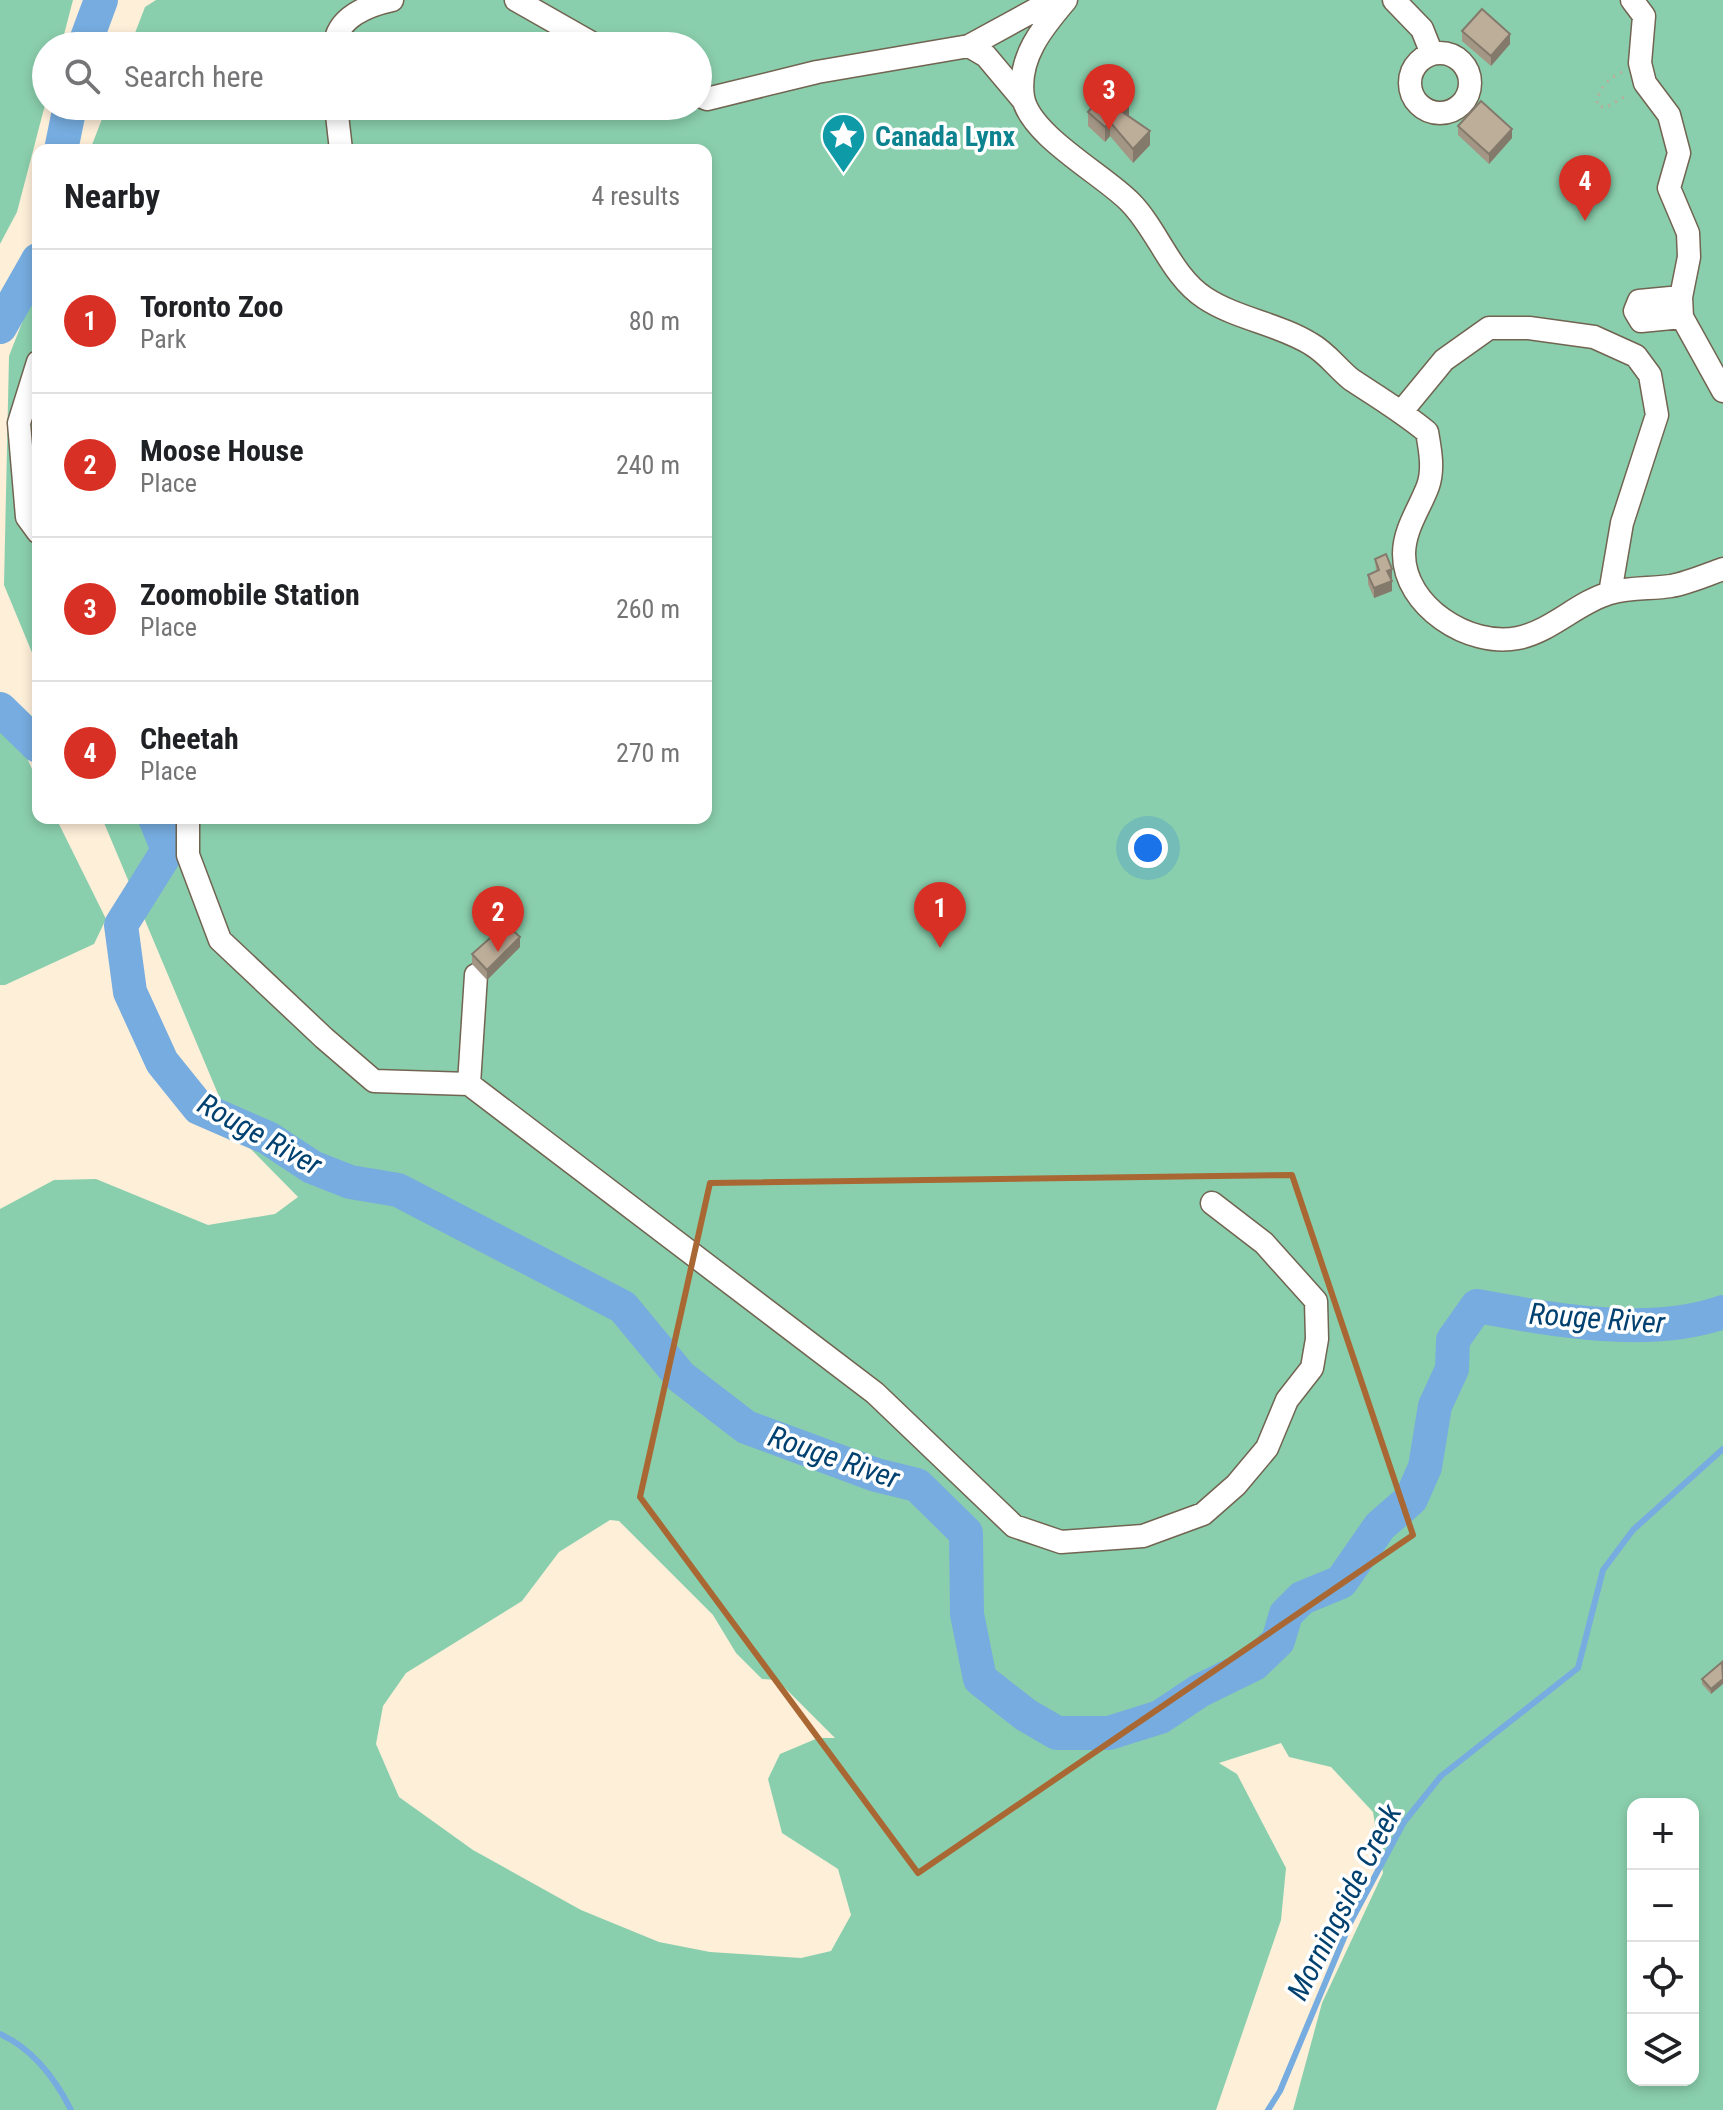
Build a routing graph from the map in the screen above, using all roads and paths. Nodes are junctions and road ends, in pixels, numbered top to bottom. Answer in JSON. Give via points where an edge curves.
{"nodes":[{"id":1,"x":392,"y":0,"type":"edge"},
{"id":2,"x":516,"y":0,"type":"edge"},
{"id":3,"x":1066,"y":0,"type":"edge"},
{"id":4,"x":1394,"y":0,"type":"edge"},
{"id":5,"x":1632,"y":0,"type":"edge"},
{"id":6,"x":339,"y":32,"type":"edge"},
{"id":7,"x":572,"y":32,"type":"edge"},
{"id":8,"x":969,"y":46,"type":"junction"},
{"id":9,"x":1432,"y":54,"type":"dead end"},
{"id":10,"x":1643,"y":73,"type":"junction"},
{"id":11,"x":712,"y":98,"type":"edge"},
{"id":12,"x":1023,"y":100,"type":"junction"},
{"id":13,"x":338,"y":120,"type":"edge"},
{"id":14,"x":340,"y":144,"type":"edge"},
{"id":15,"x":32,"y":381,"type":"edge"},
{"id":16,"x":1723,"y":391,"type":"edge"},
{"id":17,"x":1402,"y":411,"type":"junction"},
{"id":18,"x":32,"y":524,"type":"edge"},
{"id":19,"x":1723,"y":569,"type":"edge"},
{"id":20,"x":1610,"y":593,"type":"junction"},
{"id":21,"x":188,"y":824,"type":"edge"},
{"id":22,"x":476,"y":975,"type":"dead end"},
{"id":23,"x":469,"y":1084,"type":"junction"},
{"id":24,"x":1212,"y":1203,"type":"dead end"}],
"edges":[{"from":1,"to":6,"type":"street","via":[[350,17]]},
{"from":2,"to":7,"type":"street"},
{"from":3,"to":8,"type":"street","via":[[1044,5]]},
{"from":3,"to":12,"type":"street","via":[[1030,48]]},
{"from":4,"to":9,"type":"street","via":[[1422,29]]},
{"from":5,"to":10,"type":"street","via":[[1644,16]]},
{"from":8,"to":11,"type":"street","via":[[817,72]]},
{"from":8,"to":12,"type":"street","via":[[986,56]]},
{"from":10,"to":10,"type":"path","via":[[1612,76],[1597,105],[1613,104]]},
{"from":10,"to":16,"type":"street","via":[[1669,115],[1679,153],[1669,188],[1688,233],[1682,307]]},
{"from":12,"to":17,"type":"street","via":[[1045,132],[1131,203],[1184,279],[1205,298],[1312,344],[1350,378]]},
{"from":13,"to":14,"type":"street"},
{"from":15,"to":18,"type":"street","via":[[19,423],[27,517]]},
{"from":17,"to":20,"type":"street","via":[[1427,432],[1432,459],[1429,484],[1404,554],[1412,588],[1435,616],[1480,636],[1517,639]]},
{"from":17,"to":20,"type":"street","via":[[1444,360],[1489,328],[1594,337],[1636,356],[1650,375],[1657,415],[1622,523]]},
{"from":19,"to":20,"type":"street","via":[[1674,585]]},
{"from":21,"to":23,"type":"street","via":[[188,855],[220,940],[264,984],[374,1081]]},
{"from":22,"to":23,"type":"street"},
{"from":23,"to":24,"type":"street","via":[[875,1393],[1014,1526],[1061,1542],[1143,1536],[1203,1514],[1267,1448],[1287,1400],[1312,1368],[1316,1301],[1264,1243]]}]}
